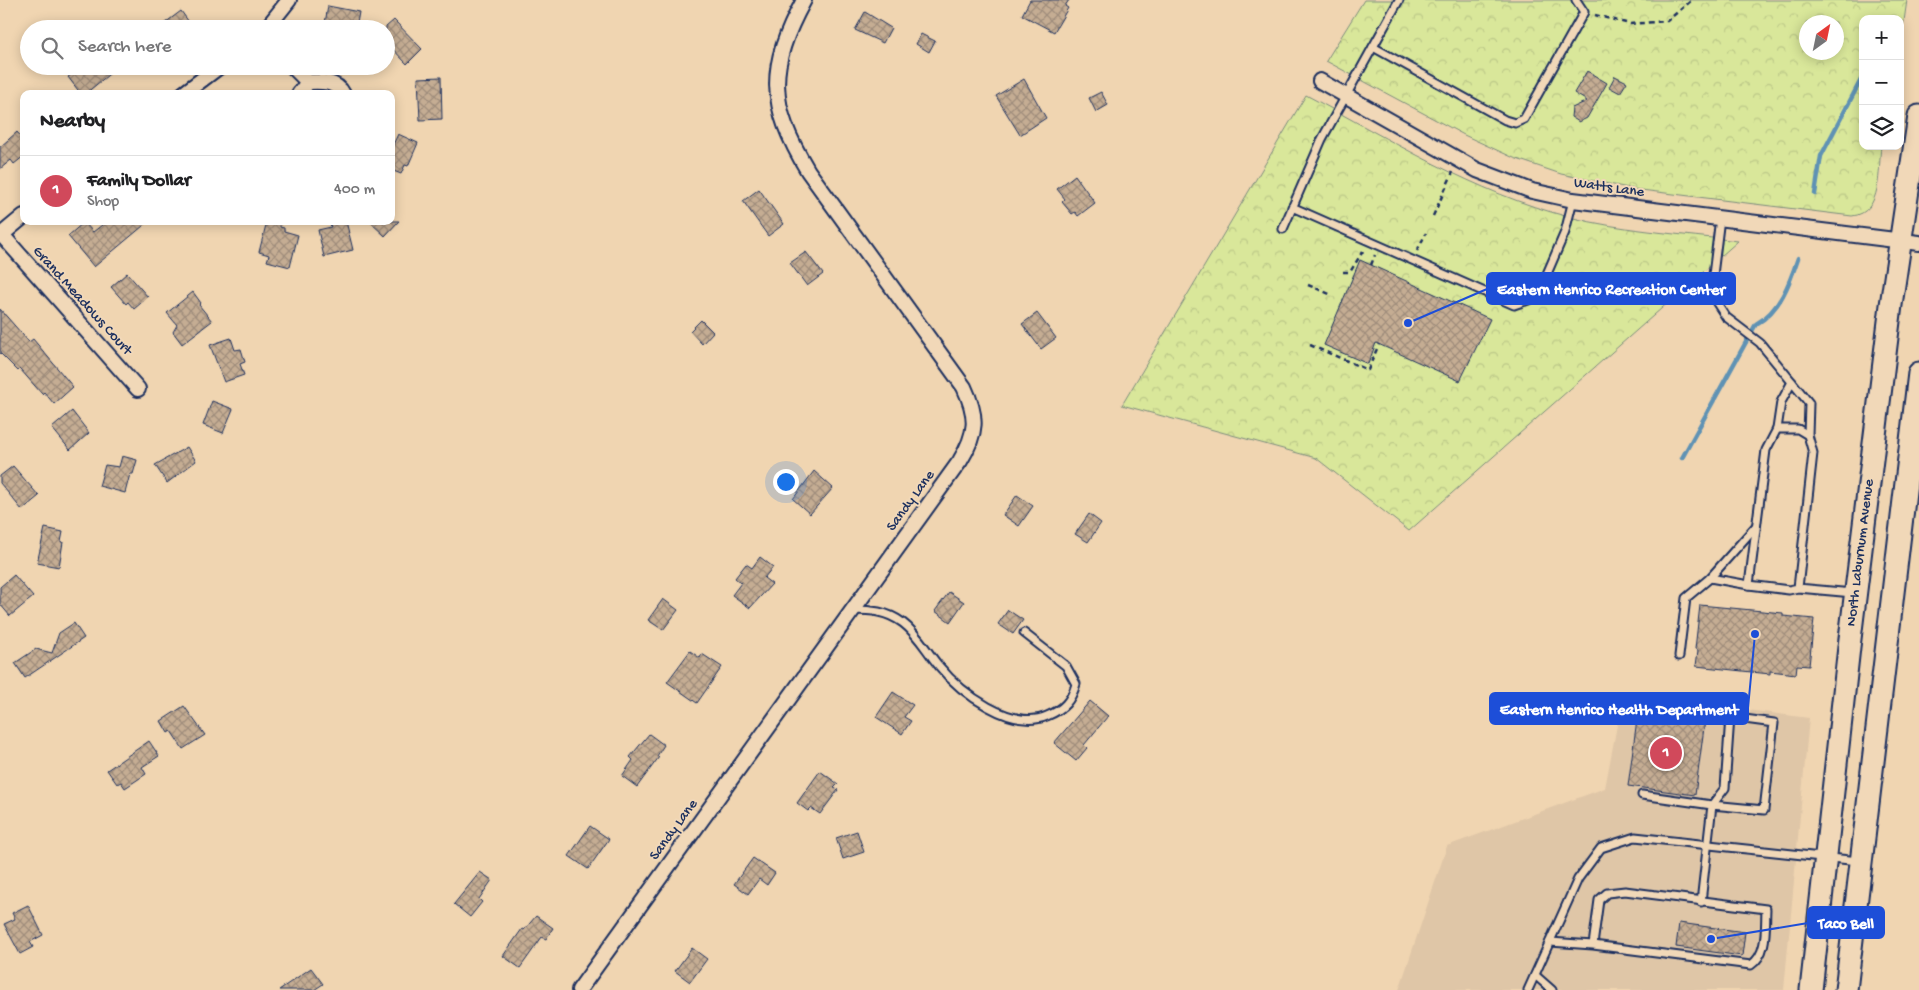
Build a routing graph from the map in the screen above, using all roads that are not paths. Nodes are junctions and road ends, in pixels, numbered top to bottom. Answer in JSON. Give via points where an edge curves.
{"nodes":[{"id":1,"x":289,"y":0,"type":"edge"},
{"id":2,"x":804,"y":0,"type":"edge"},
{"id":3,"x":1399,"y":0,"type":"edge"},
{"id":4,"x":1576,"y":0,"type":"edge"},
{"id":5,"x":273,"y":20,"type":"edge"},
{"id":6,"x":1373,"y":47,"type":"junction"},
{"id":7,"x":208,"y":75,"type":"edge"},
{"id":8,"x":301,"y":75,"type":"edge"},
{"id":9,"x":1320,"y":81,"type":"dead end"},
{"id":10,"x":308,"y":82,"type":"junction"},
{"id":11,"x":188,"y":90,"type":"edge"},
{"id":12,"x":302,"y":90,"type":"edge"},
{"id":13,"x":340,"y":90,"type":"edge"},
{"id":14,"x":1346,"y":95,"type":"junction"},
{"id":15,"x":1919,"y":116,"type":"edge"},
{"id":16,"x":1573,"y":200,"type":"junction"},
{"id":17,"x":1292,"y":206,"type":"junction"},
{"id":18,"x":1720,"y":218,"type":"junction"},
{"id":19,"x":20,"y":219,"type":"edge"},
{"id":20,"x":1283,"y":229,"type":"dead end"},
{"id":21,"x":1,"y":235,"type":"edge"},
{"id":22,"x":1910,"y":242,"type":"edge"},
{"id":23,"x":1919,"y":373,"type":"edge"},
{"id":24,"x":1792,"y":382,"type":"junction"},
{"id":25,"x":138,"y":389,"type":"dead end"},
{"id":26,"x":1777,"y":429,"type":"junction"},
{"id":27,"x":1808,"y":435,"type":"junction"},
{"id":28,"x":1756,"y":526,"type":"junction"},
{"id":29,"x":1710,"y":578,"type":"junction"},
{"id":30,"x":1749,"y":585,"type":"junction"},
{"id":31,"x":1798,"y":588,"type":"junction"},
{"id":32,"x":1856,"y":593,"type":"junction"},
{"id":33,"x":852,"y":610,"type":"junction"},
{"id":34,"x":1024,"y":633,"type":"dead end"},
{"id":35,"x":1679,"y":656,"type":"dead end"},
{"id":36,"x":1642,"y":795,"type":"dead end"},
{"id":37,"x":1712,"y":805,"type":"junction"},
{"id":38,"x":1707,"y":844,"type":"junction"},
{"id":39,"x":1826,"y":858,"type":"junction"},
{"id":40,"x":1862,"y":861,"type":"junction"},
{"id":41,"x":1701,"y":902,"type":"junction"},
{"id":42,"x":1550,"y":942,"type":"junction"},
{"id":43,"x":1593,"y":945,"type":"junction"},
{"id":44,"x":1535,"y":975,"type":"junction"},
{"id":45,"x":579,"y":990,"type":"edge"},
{"id":46,"x":1528,"y":990,"type":"edge"},
{"id":47,"x":1552,"y":990,"type":"edge"},
{"id":48,"x":1810,"y":990,"type":"edge"},
{"id":49,"x":1846,"y":990,"type":"edge"}],
"edges":[{"from":1,"to":5,"type":"street"},
{"from":2,"to":33,"type":"street","name":"Sandy Lane","via":[[781,47],[776,75],[788,134],[808,171],[964,387],[974,417],[970,443],[960,461]]},
{"from":3,"to":6,"type":"lane"},
{"from":4,"to":6,"type":"lane","via":[[1584,12],[1524,119],[1515,122],[1505,120]]},
{"from":6,"to":14,"type":"lane"},
{"from":7,"to":11,"type":"street"},
{"from":8,"to":10,"type":"street"},
{"from":9,"to":14,"type":"street","name":"Watts Lane"},
{"from":10,"to":12,"type":"street"},
{"from":10,"to":13,"type":"street","via":[[322,81]]},
{"from":14,"to":16,"type":"street","name":"Watts Lane","via":[[1478,170],[1532,191]]},
{"from":14,"to":17,"type":"lane"},
{"from":15,"to":22,"type":"main road","name":"North Laburnum Avenue"},
{"from":16,"to":17,"type":"lane","via":[[1565,232],[1537,297],[1514,305]]},
{"from":16,"to":18,"type":"street","name":"Watts Lane"},
{"from":17,"to":20,"type":"lane"},
{"from":18,"to":22,"type":"street","name":"Watts Lane"},
{"from":18,"to":24,"type":"lane","via":[[1712,283],[1715,300],[1726,317],[1760,343]]},
{"from":19,"to":21,"type":"street"},
{"from":21,"to":25,"type":"street","name":"Grand Meadows Court"},
{"from":22,"to":32,"type":"main road","name":"North Laburnum Avenue"},
{"from":23,"to":40,"type":"main road"},
{"from":24,"to":26,"type":"lane","via":[[1781,402]]},
{"from":24,"to":27,"type":"lane","via":[[1809,403]]},
{"from":26,"to":27,"type":"lane","via":[[1798,429]]},
{"from":26,"to":28,"type":"lane","via":[[1766,450]]},
{"from":27,"to":31,"type":"lane","via":[[1813,453]]},
{"from":28,"to":29,"type":"lane"},
{"from":28,"to":30,"type":"lane"},
{"from":29,"to":30,"type":"lane"},
{"from":29,"to":35,"type":"lane","via":[[1686,598]]},
{"from":30,"to":31,"type":"lane","via":[[1789,590]]},
{"from":31,"to":32,"type":"lane"},
{"from":32,"to":39,"type":"main road","name":"North Laburnum Avenue"},
{"from":33,"to":34,"type":"lane","via":[[874,610],[903,623],[941,669],[982,703],[1021,720],[1040,719],[1058,712],[1071,700],[1076,684],[1066,666]]},
{"from":33,"to":45,"type":"street","name":"Sandy Lane"},
{"from":36,"to":37,"type":"lane"},
{"from":37,"to":37,"type":"lane","via":[[1764,810],[1774,723],[1730,717],[1725,788]]},
{"from":37,"to":38,"type":"lane"},
{"from":38,"to":39,"type":"lane"},
{"from":38,"to":41,"type":"lane"},
{"from":38,"to":42,"type":"lane","via":[[1635,837],[1601,848],[1578,879]]},
{"from":39,"to":40,"type":"lane"},
{"from":39,"to":48,"type":"main road","name":"North Laburnum Avenue"},
{"from":40,"to":49,"type":"main road"},
{"from":41,"to":43,"type":"lane","via":[[1625,891],[1607,893],[1599,900]]},
{"from":41,"to":43,"type":"lane","via":[[1766,909],[1762,951],[1757,960],[1751,965]]},
{"from":42,"to":43,"type":"lane"},
{"from":42,"to":44,"type":"lane"},
{"from":44,"to":46,"type":"lane"},
{"from":44,"to":47,"type":"lane"}]}
